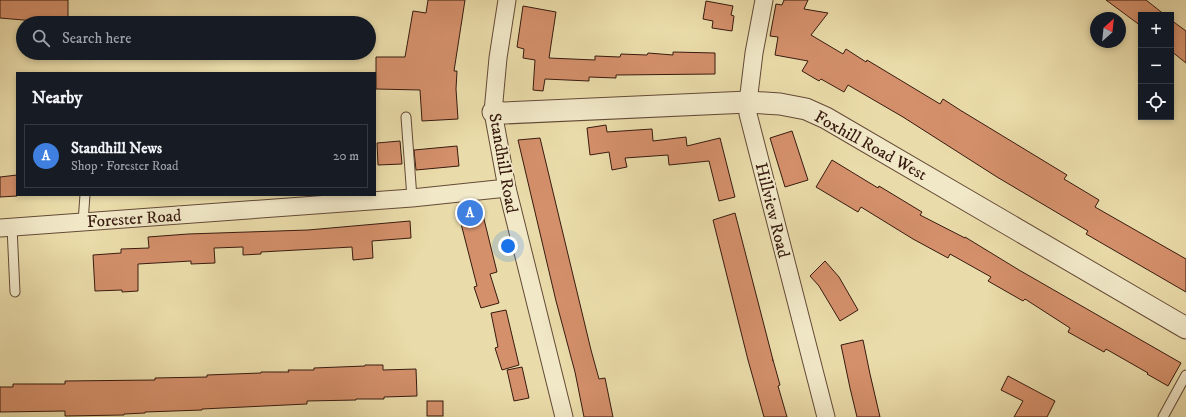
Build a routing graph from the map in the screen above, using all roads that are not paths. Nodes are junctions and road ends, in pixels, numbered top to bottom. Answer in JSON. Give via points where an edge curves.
{"nodes":[{"id":1,"x":507,"y":0,"type":"edge"},
{"id":2,"x":764,"y":0,"type":"edge"},
{"id":3,"x":748,"y":102,"type":"junction"},
{"id":4,"x":493,"y":112,"type":"junction"},
{"id":5,"x":406,"y":117,"type":"dead end"},
{"id":6,"x":507,"y":188,"type":"junction"},
{"id":7,"x":85,"y":196,"type":"edge"},
{"id":8,"x":412,"y":198,"type":"junction"},
{"id":9,"x":83,"y":222,"type":"junction"},
{"id":10,"x":6,"y":228,"type":"edge"},
{"id":11,"x":15,"y":292,"type":"dead end"},
{"id":12,"x":1186,"y":328,"type":"edge"},
{"id":13,"x":1186,"y":376,"type":"edge"},
{"id":14,"x":564,"y":417,"type":"edge"},
{"id":15,"x":826,"y":417,"type":"edge"},
{"id":16,"x":1163,"y":417,"type":"edge"}],
"edges":[{"from":1,"to":4,"type":"street","name":"Standhill Road"},
{"from":2,"to":3,"type":"street","name":"Hillview Road"},
{"from":3,"to":4,"type":"street","name":"Foxhill Road West"},
{"from":3,"to":12,"type":"street","name":"Foxhill Road West","via":[[806,109],[826,118]]},
{"from":3,"to":15,"type":"street","name":"Hillview Road","via":[[748,114]]},
{"from":4,"to":6,"type":"street","name":"Standhill Road"},
{"from":5,"to":8,"type":"lane"},
{"from":6,"to":8,"type":"street","name":"Forester Road"},
{"from":6,"to":14,"type":"street","name":"Standhill Road"},
{"from":7,"to":9,"type":"lane"},
{"from":8,"to":9,"type":"street","name":"Forester Road"},
{"from":9,"to":10,"type":"street","name":"Forester Road"},
{"from":10,"to":11,"type":"lane"},
{"from":13,"to":16,"type":"lane"}]}
